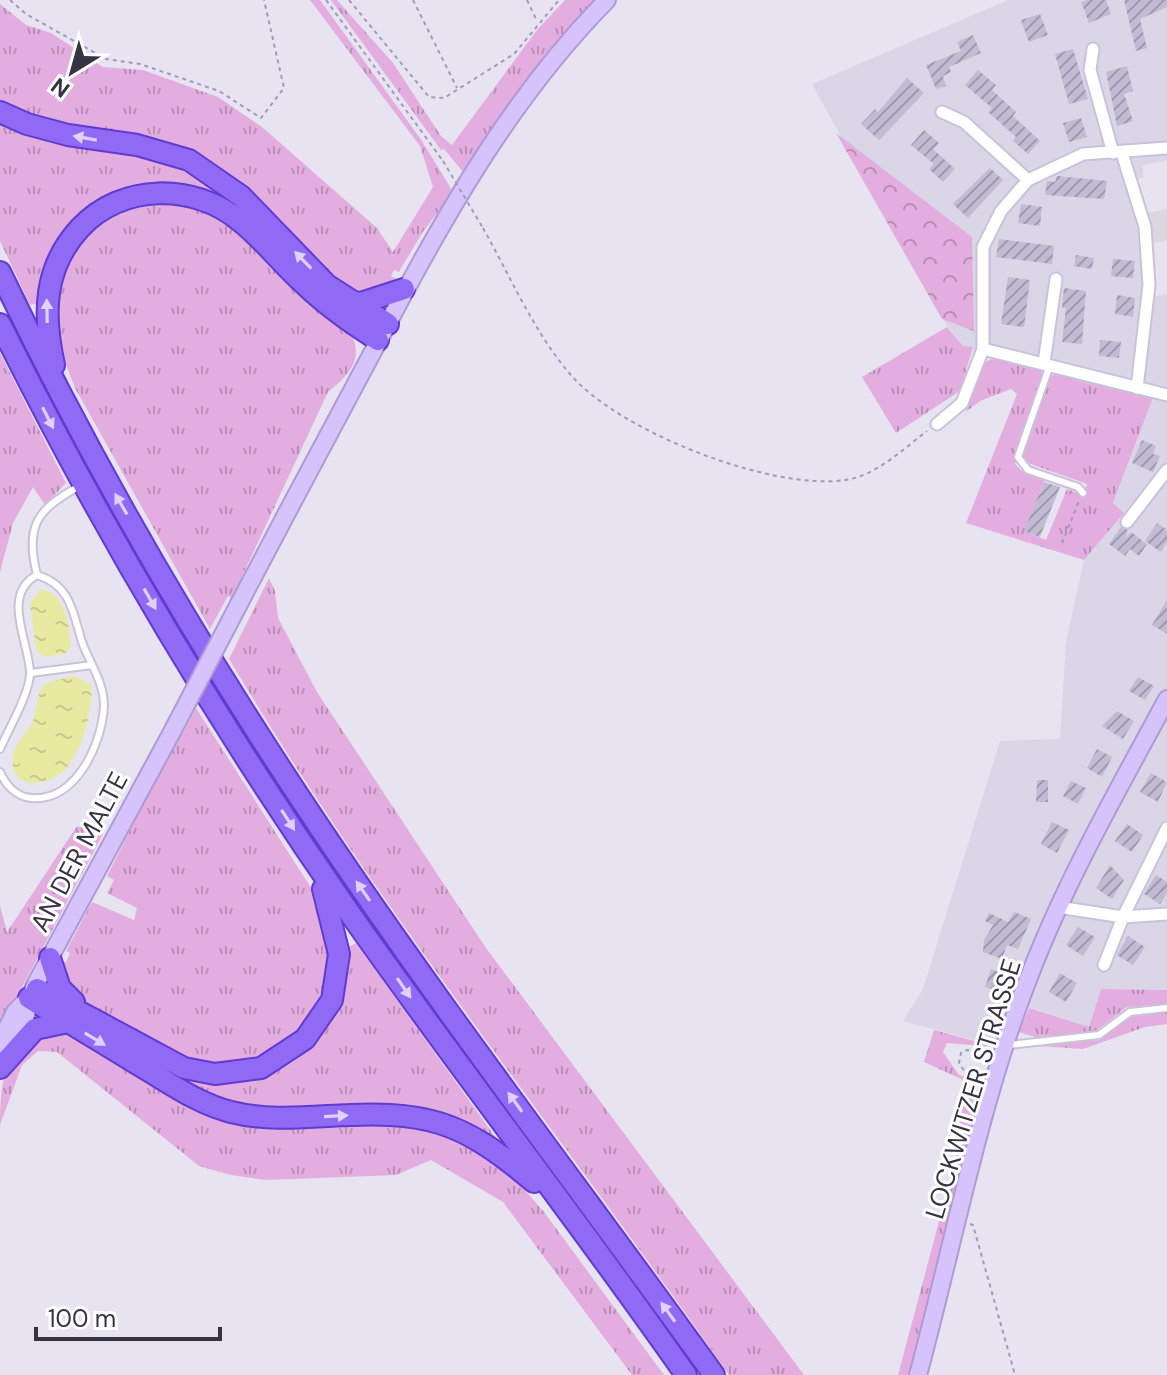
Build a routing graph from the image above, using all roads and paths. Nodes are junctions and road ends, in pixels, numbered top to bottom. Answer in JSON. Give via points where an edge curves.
{"nodes":[{"id":1,"x":10,"y":0,"type":"edge"},
{"id":2,"x":264,"y":0,"type":"edge"},
{"id":3,"x":326,"y":0,"type":"edge"},
{"id":4,"x":349,"y":0,"type":"edge"},
{"id":5,"x":413,"y":0,"type":"edge"},
{"id":6,"x":527,"y":0,"type":"edge"},
{"id":7,"x":559,"y":0,"type":"edge"},
{"id":8,"x":607,"y":0,"type":"edge"},
{"id":9,"x":538,"y":22,"type":"junction"},
{"id":10,"x":1093,"y":49,"type":"dead end"},
{"id":11,"x":458,"y":91,"type":"junction"},
{"id":12,"x":0,"y":112,"type":"edge"},
{"id":13,"x":942,"y":112,"type":"dead end"},
{"id":14,"x":1167,"y":148,"type":"edge"},
{"id":15,"x":1118,"y":153,"type":"junction"},
{"id":16,"x":1028,"y":180,"type":"junction"},
{"id":17,"x":0,"y":272,"type":"edge"},
{"id":18,"x":1056,"y":279,"type":"dead end"},
{"id":19,"x":404,"y":289,"type":"junction"},
{"id":20,"x":351,"y":302,"type":"junction"},
{"id":21,"x":0,"y":324,"type":"edge"},
{"id":22,"x":383,"y":332,"type":"junction"},
{"id":23,"x":983,"y":349,"type":"junction"},
{"id":24,"x":1047,"y":364,"type":"junction"},
{"id":25,"x":59,"y":388,"type":"junction"},
{"id":26,"x":1137,"y":388,"type":"junction"},
{"id":27,"x":1167,"y":395,"type":"edge"},
{"id":28,"x":937,"y":424,"type":"joint"},
{"id":29,"x":1167,"y":470,"type":"edge"},
{"id":30,"x":83,"y":485,"type":"junction"},
{"id":31,"x":1083,"y":493,"type":"joint"},
{"id":32,"x":1127,"y":522,"type":"dead end"},
{"id":33,"x":1062,"y":543,"type":"dead end"},
{"id":34,"x":37,"y":575,"type":"junction"},
{"id":35,"x":92,"y":665,"type":"junction"},
{"id":36,"x":31,"y":673,"type":"junction"},
{"id":37,"x":1167,"y":699,"type":"edge"},
{"id":38,"x":0,"y":749,"type":"edge"},
{"id":39,"x":0,"y":772,"type":"edge"},
{"id":40,"x":1167,"y":828,"type":"edge"},
{"id":41,"x":311,"y":855,"type":"junction"},
{"id":42,"x":1058,"y":907,"type":"junction"},
{"id":43,"x":1167,"y":914,"type":"edge"},
{"id":44,"x":1123,"y":917,"type":"junction"},
{"id":45,"x":50,"y":958,"type":"junction"},
{"id":46,"x":1104,"y":965,"type":"dead end"},
{"id":47,"x":32,"y":992,"type":"junction"},
{"id":48,"x":1167,"y":1008,"type":"edge"},
{"id":49,"x":89,"y":1015,"type":"junction"},
{"id":50,"x":68,"y":1022,"type":"junction"},
{"id":51,"x":0,"y":1042,"type":"edge"},
{"id":52,"x":1004,"y":1050,"type":"junction"},
{"id":53,"x":0,"y":1068,"type":"edge"},
{"id":54,"x":994,"y":1082,"type":"junction"},
{"id":55,"x":562,"y":1206,"type":"junction"},
{"id":56,"x":957,"y":1220,"type":"junction"},
{"id":57,"x":686,"y":1375,"type":"edge"},
{"id":58,"x":714,"y":1375,"type":"edge"},
{"id":59,"x":918,"y":1375,"type":"edge"},
{"id":60,"x":1015,"y":1375,"type":"edge"}],
"edges":[{"from":1,"to":2,"type":"path","via":[[106,59],[140,64],[219,91],[261,118],[284,88]]},
{"from":3,"to":28,"type":"path","bridge":true,"via":[[443,161],[569,374],[608,410],[646,432],[780,479],[820,482],[848,480],[875,469]]},
{"from":4,"to":11,"type":"path","via":[[429,97],[444,98]]},
{"from":5,"to":11,"type":"path"},
{"from":6,"to":9,"type":"path"},
{"from":7,"to":9,"type":"path"},
{"from":8,"to":19,"type":"main road","name":"AN DER MALTE","via":[[513,112]]},
{"from":9,"to":11,"type":"path","via":[[514,54]]},
{"from":10,"to":15,"type":"street","via":[[1090,70]]},
{"from":20,"to":12,"type":"highway","one_way":true,"via":[[327,285],[241,196],[189,160],[137,145],[68,135]]},
{"from":13,"to":16,"type":"street","via":[[964,122]]},
{"from":14,"to":15,"type":"street"},
{"from":15,"to":16,"type":"street","via":[[1083,154]]},
{"from":15,"to":26,"type":"street","via":[[1145,227],[1149,285]]},
{"from":16,"to":23,"type":"street","via":[[1001,211],[983,247]]},
{"from":17,"to":25,"type":"highway"},
{"from":18,"to":24,"type":"street"},
{"from":19,"to":20,"type":"highway"},
{"from":19,"to":22,"type":"main road","name":"AN DER MALTE"},
{"from":20,"to":22,"type":"highway"},
{"from":21,"to":30,"type":"highway","one_way":true},
{"from":25,"to":22,"type":"highway","one_way":true,"via":[[46,307],[58,257],[86,222],[105,208],[141,195],[187,196],[225,210],[323,301]]},
{"from":22,"to":45,"type":"main road","name":"AN DER MALTE","bridge":true},
{"from":23,"to":24,"type":"street"},
{"from":23,"to":28,"type":"street","via":[[962,403]]},
{"from":24,"to":26,"type":"street"},
{"from":24,"to":31,"type":"lane","via":[[1018,457],[1028,470]]},
{"from":58,"to":25,"type":"highway","one_way":true,"via":[[318,826],[190,623]]},
{"from":26,"to":27,"type":"street"},
{"from":29,"to":32,"type":"street"},
{"from":30,"to":34,"type":"lane","via":[[38,518],[30,548]]},
{"from":30,"to":41,"type":"highway","one_way":true,"via":[[224,724]]},
{"from":31,"to":33,"type":"path"},
{"from":34,"to":35,"type":"lane","via":[[65,592]]},
{"from":34,"to":36,"type":"lane","via":[[29,579],[17,606]]},
{"from":35,"to":36,"type":"lane"},
{"from":35,"to":39,"type":"lane","via":[[103,687],[104,708],[78,775],[62,792],[27,798],[13,791]]},
{"from":36,"to":38,"type":"lane"},
{"from":37,"to":42,"type":"main road","name":"LOCKWITZER STRASSE"},
{"from":40,"to":44,"type":"street"},
{"from":41,"to":49,"type":"highway","via":[[332,911],[340,967],[325,1014],[284,1055],[261,1068],[215,1074],[155,1054]]},
{"from":41,"to":55,"type":"highway","one_way":true},
{"from":42,"to":44,"type":"street"},
{"from":42,"to":52,"type":"main road","name":"LOCKWITZER STRASSE"},
{"from":43,"to":44,"type":"street"},
{"from":44,"to":46,"type":"street"},
{"from":45,"to":47,"type":"main road","name":"AN DER MALTE"},
{"from":45,"to":49,"type":"highway","via":[[60,988]]},
{"from":47,"to":49,"type":"highway"},
{"from":47,"to":50,"type":"highway"},
{"from":47,"to":51,"type":"main road","name":"AN DER MALTE"},
{"from":47,"to":53,"type":"main road","name":"AN DER MALTE"},
{"from":48,"to":52,"type":"lane","via":[[1130,1012],[1099,1035]]},
{"from":50,"to":53,"type":"highway","via":[[35,1029]]},
{"from":50,"to":55,"type":"highway","one_way":true,"via":[[226,1111],[265,1118],[412,1116],[462,1129],[491,1146]]},
{"from":52,"to":54,"type":"main road","name":"LOCKWITZER STRASSE"},
{"from":52,"to":54,"type":"path","via":[[961,1053],[959,1063],[965,1072]]},
{"from":54,"to":56,"type":"main road","name":"LOCKWITZER STRASSE"},
{"from":55,"to":57,"type":"highway"},
{"from":56,"to":59,"type":"main road","name":"LOCKWITZER STRASSE"},
{"from":56,"to":60,"type":"path","via":[[973,1225]]}]}
